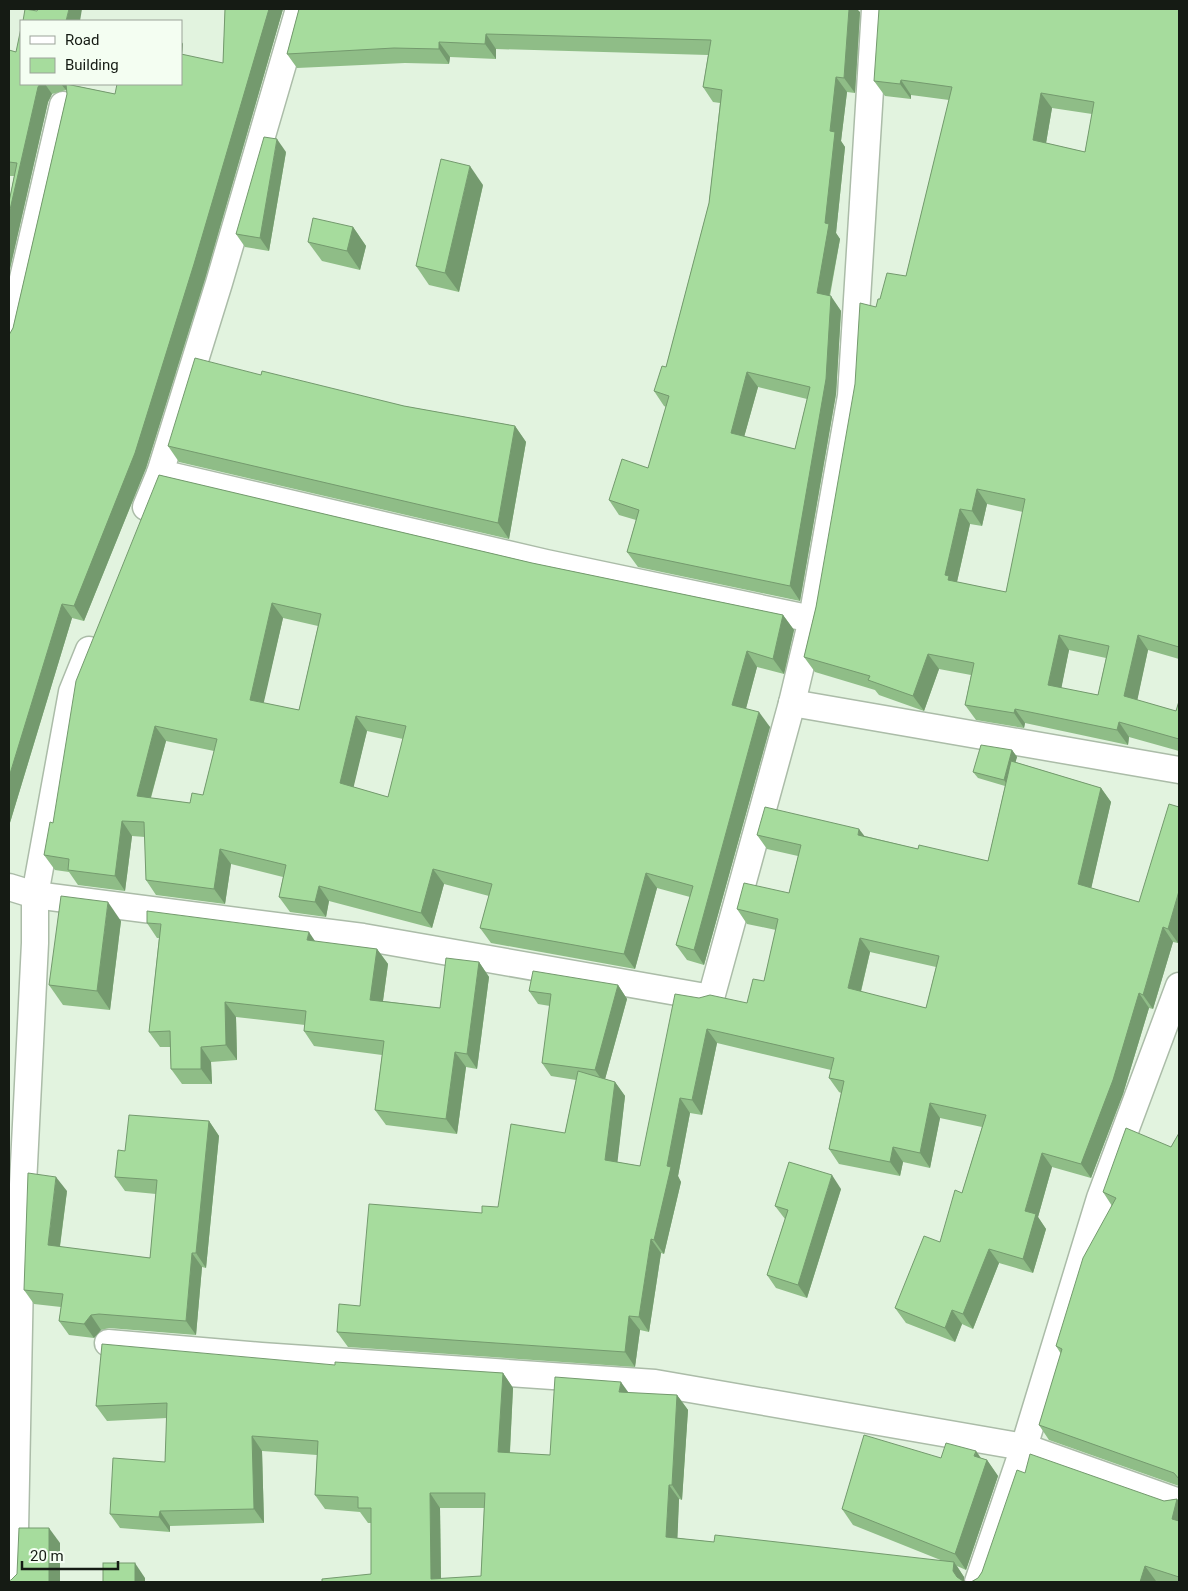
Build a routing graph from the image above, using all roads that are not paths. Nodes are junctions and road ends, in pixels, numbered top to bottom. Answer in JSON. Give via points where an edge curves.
{"nodes":[{"id":1,"x":299,"y":9,"type":"edge"},
{"id":2,"x":875,"y":9,"type":"edge"},
{"id":3,"x":63,"y":105,"type":"edge"},
{"id":4,"x":9,"y":339,"type":"edge"},
{"id":5,"x":160,"y":472,"type":"junction"},
{"id":6,"x":138,"y":527,"type":"edge"},
{"id":7,"x":812,"y":619,"type":"junction"},
{"id":8,"x":98,"y":628,"type":"edge"},
{"id":9,"x":792,"y":703,"type":"junction"},
{"id":10,"x":1179,"y":770,"type":"edge"},
{"id":11,"x":9,"y":887,"type":"edge"},
{"id":12,"x":35,"y":895,"type":"junction"},
{"id":13,"x":1179,"y":986,"type":"edge"},
{"id":14,"x":15,"y":1224,"type":"edge"},
{"id":15,"x":108,"y":1343,"type":"edge"},
{"id":16,"x":1024,"y":1447,"type":"junction"},
{"id":17,"x":1179,"y":1502,"type":"edge"},
{"id":18,"x":14,"y":1582,"type":"edge"},
{"id":19,"x":978,"y":1582,"type":"edge"}],
"edges":[{"from":1,"to":5,"type":"street"},
{"from":2,"to":7,"type":"street","via":[[851,396]]},
{"from":3,"to":4,"type":"street"},
{"from":5,"to":6,"type":"street"},
{"from":5,"to":7,"type":"street","via":[[546,563]]},
{"from":7,"to":9,"type":"street"},
{"from":8,"to":12,"type":"street","via":[[72,692]]},
{"from":9,"to":10,"type":"street"},
{"from":9,"to":12,"type":"street","via":[[711,998],[363,937]]},
{"from":11,"to":12,"type":"street"},
{"from":12,"to":14,"type":"street","via":[[35,943]]},
{"from":13,"to":16,"type":"street","via":[[1100,1198]]},
{"from":14,"to":18,"type":"street"},
{"from":15,"to":16,"type":"street","via":[[655,1383]]},
{"from":16,"to":17,"type":"street"},
{"from":16,"to":19,"type":"street"}]}
